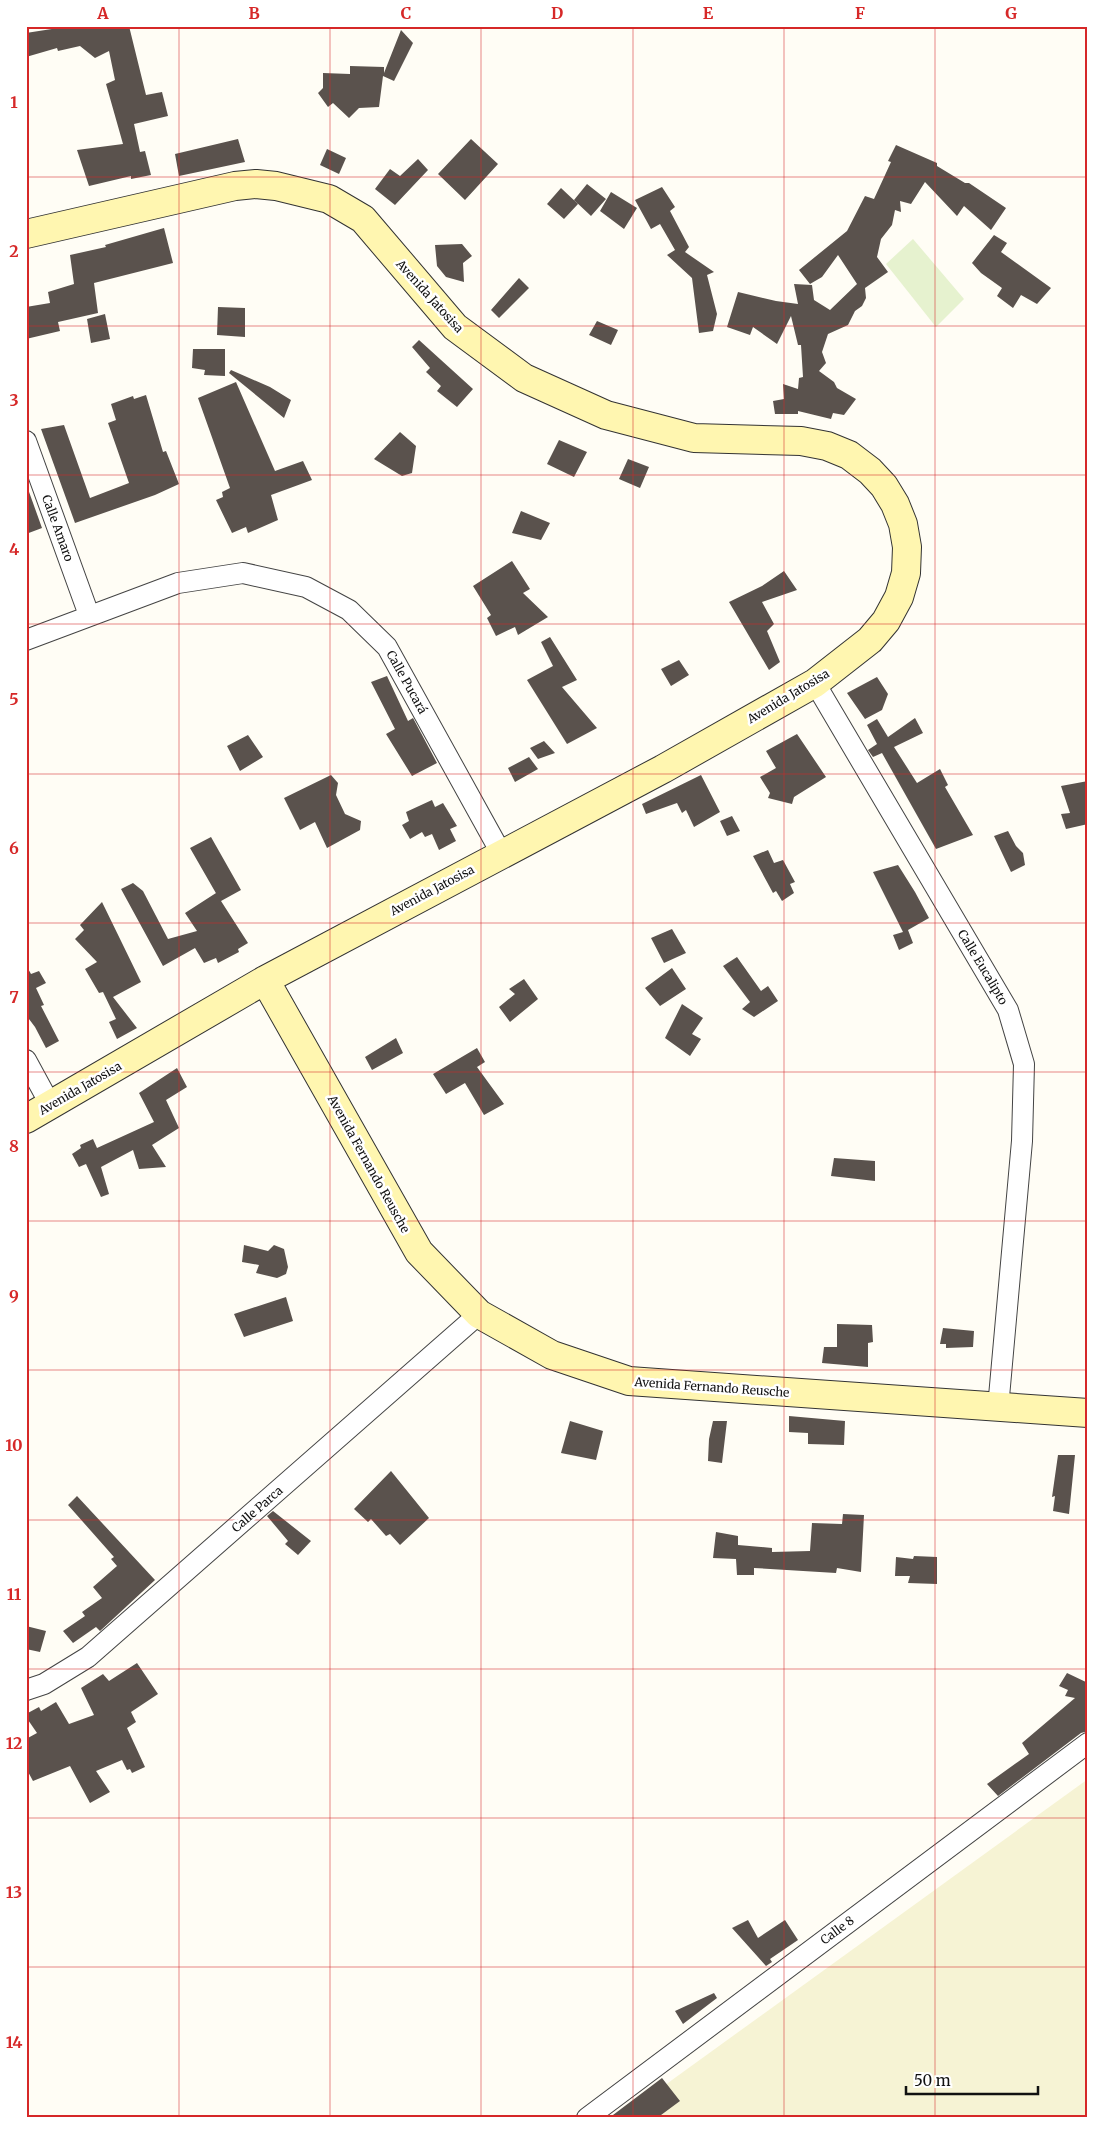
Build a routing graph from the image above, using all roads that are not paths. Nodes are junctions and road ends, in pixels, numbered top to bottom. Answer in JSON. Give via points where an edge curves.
{"nodes":[{"id":1,"x":26,"y":234,"type":"edge"},
{"id":2,"x":26,"y":441,"type":"edge"},
{"id":3,"x":89,"y":615,"type":"junction"},
{"id":4,"x":26,"y":640,"type":"edge"},
{"id":5,"x":815,"y":682,"type":"junction"},
{"id":6,"x":501,"y":853,"type":"junction"},
{"id":7,"x":265,"y":980,"type":"junction"},
{"id":8,"x":26,"y":1060,"type":"edge"},
{"id":9,"x":51,"y":1106,"type":"junction"},
{"id":10,"x":26,"y":1119,"type":"edge"},
{"id":11,"x":479,"y":1314,"type":"junction"},
{"id":12,"x":998,"y":1408,"type":"junction"},
{"id":13,"x":1088,"y":1412,"type":"edge"},
{"id":14,"x":26,"y":1690,"type":"edge"},
{"id":15,"x":1088,"y":1743,"type":"edge"},
{"id":16,"x":586,"y":2118,"type":"edge"}],
"edges":[{"from":1,"to":5,"type":"street","name":"Avenida Jatosisa","via":[[235,186],[276,186],[329,199],[363,219],[455,327],[524,378],[606,415],[694,438],[801,441],[849,455],[870,471],[895,504],[907,547],[906,572],[899,597],[886,621],[870,640]]},
{"from":2,"to":3,"type":"street","name":"Calle Amaro"},
{"from":3,"to":4,"type":"street","name":"Calle Pucará"},
{"from":3,"to":6,"type":"street","name":"Calle Pucará","via":[[178,583],[243,573],[306,587],[349,610],[387,647]]},
{"from":5,"to":6,"type":"street","name":"Avenida Jatosisa","via":[[663,769]]},
{"from":5,"to":12,"type":"street","name":"Calle Eucalipto","via":[[1008,1010],[1024,1064],[1022,1140]]},
{"from":6,"to":7,"type":"street","name":"Avenida Jatosisa"},
{"from":7,"to":9,"type":"street","name":"Avenida Jatosisa"},
{"from":7,"to":11,"type":"street","name":"Avenida Fernando Reusche","via":[[419,1252]]},
{"from":8,"to":9,"type":"street"},
{"from":9,"to":10,"type":"street","name":"Avenida Jatosisa"},
{"from":11,"to":12,"type":"street","name":"Avenida Fernando Reusche","via":[[552,1356],[629,1381]]},
{"from":11,"to":14,"type":"street","name":"Calle Parca","via":[[88,1656],[44,1684]]},
{"from":12,"to":13,"type":"street","name":"Avenida Fernando Reusche"},
{"from":15,"to":16,"type":"street","name":"Calle 8"}]}
